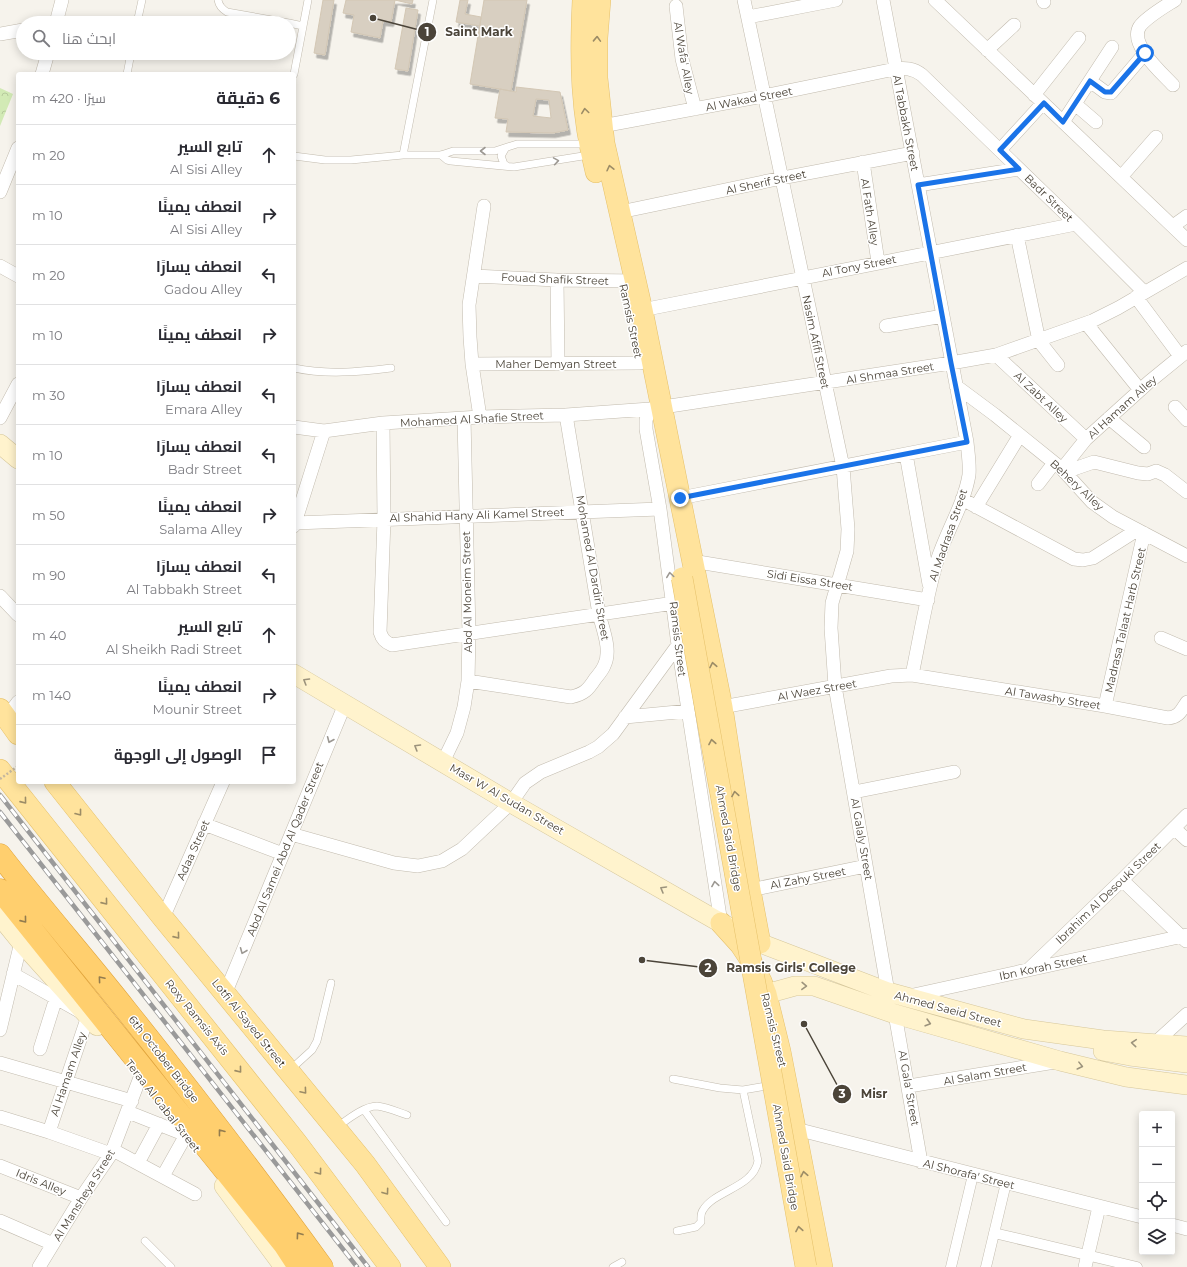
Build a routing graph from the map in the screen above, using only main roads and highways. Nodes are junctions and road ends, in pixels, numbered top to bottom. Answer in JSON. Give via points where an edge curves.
{"nodes":[{"id":1,"x":583,"y":0,"type":"edge"},
{"id":2,"x":600,"y":0,"type":"edge"},
{"id":3,"x":630,"y":281,"type":"junction"},
{"id":4,"x":656,"y":408,"type":"junction"},
{"id":5,"x":0,"y":444,"type":"edge"},
{"id":6,"x":16,"y":457,"type":"edge"},
{"id":7,"x":687,"y":570,"type":"junction"},
{"id":8,"x":296,"y":675,"type":"edge"},
{"id":9,"x":0,"y":770,"type":"edge"},
{"id":10,"x":57,"y":784,"type":"edge"},
{"id":11,"x":0,"y":856,"type":"edge"},
{"id":12,"x":0,"y":890,"type":"edge"},
{"id":13,"x":0,"y":916,"type":"edge"},
{"id":14,"x":721,"y":923,"type":"junction"},
{"id":15,"x":760,"y":942,"type":"junction"},
{"id":16,"x":766,"y":994,"type":"junction"},
{"id":17,"x":1024,"y":1029,"type":"junction"},
{"id":18,"x":1187,"y":1046,"type":"edge"},
{"id":19,"x":1187,"y":1063,"type":"edge"},
{"id":20,"x":1187,"y":1085,"type":"edge"},
{"id":21,"x":284,"y":1267,"type":"edge"},
{"id":22,"x":300,"y":1267,"type":"edge"},
{"id":23,"x":322,"y":1267,"type":"edge"},
{"id":24,"x":390,"y":1267,"type":"edge"},
{"id":25,"x":440,"y":1267,"type":"edge"},
{"id":26,"x":806,"y":1267,"type":"edge"},
{"id":27,"x":822,"y":1267,"type":"edge"}],
"edges":[{"from":3,"to":1,"type":"main road","name":"Ramsis Street","one_way":true,"via":[[591,149],[583,103]]},
{"from":3,"to":2,"type":"main road","name":"Ramsis Street","one_way":true,"via":[[620,212],[602,126],[597,78]]},
{"from":3,"to":4,"type":"main road","name":"Ramsis Street","via":[[642,310]]},
{"from":3,"to":4,"type":"main road","name":"Ramsis Street","via":[[640,364]]},
{"from":4,"to":7,"type":"main road","name":"Ahmed Said Bridge"},
{"from":4,"to":7,"type":"main road","name":"Ramsis Street","via":[[680,498]]},
{"from":5,"to":6,"type":"main road"},
{"from":15,"to":7,"type":"main road","name":"Ramsis Street","one_way":true,"via":[[722,707]]},
{"from":26,"to":7,"type":"main road","name":"Ahmed Said Bridge","one_way":true,"bridge":true},
{"from":14,"to":8,"type":"main road","name":"Masr W Al Sudan Street","one_way":true,"via":[[511,803]]},
{"from":9,"to":24,"type":"main road","name":"Roxy Ramsis Axis","one_way":true,"via":[[297,1143]]},
{"from":10,"to":25,"type":"main road","name":"Lotfi Al Sayed Street","one_way":true,"via":[[162,918],[365,1164]]},
{"from":23,"to":11,"type":"highway","name":"6th October Bridge","one_way":true,"via":[[126,1009]]},
{"from":12,"to":22,"type":"highway","name":"6th October Bridge","one_way":true},
{"from":13,"to":21,"type":"main road","name":"Teraa Al Gabal Street","via":[[142,1075]]},
{"from":14,"to":15,"type":"main road","name":"Ahmed Saeid Street"},
{"from":14,"to":16,"type":"main road","name":"Ramsis Street","via":[[748,956]]},
{"from":15,"to":17,"type":"main road","name":"Ahmed Saeid Street","via":[[897,994]]},
{"from":16,"to":20,"type":"main road","name":"Ahmed Saeid Street","one_way":true,"via":[[795,986],[814,986],[895,1014],[1060,1061],[1126,1077]]},
{"from":27,"to":16,"type":"main road","name":"Ramsis Street","one_way":true,"via":[[780,1050]]},
{"from":18,"to":17,"type":"main road","name":"Ahmed Saeid Street","one_way":true,"via":[[1103,1040]]},
{"from":17,"to":19,"type":"main road","via":[[1094,1049]]}]}
